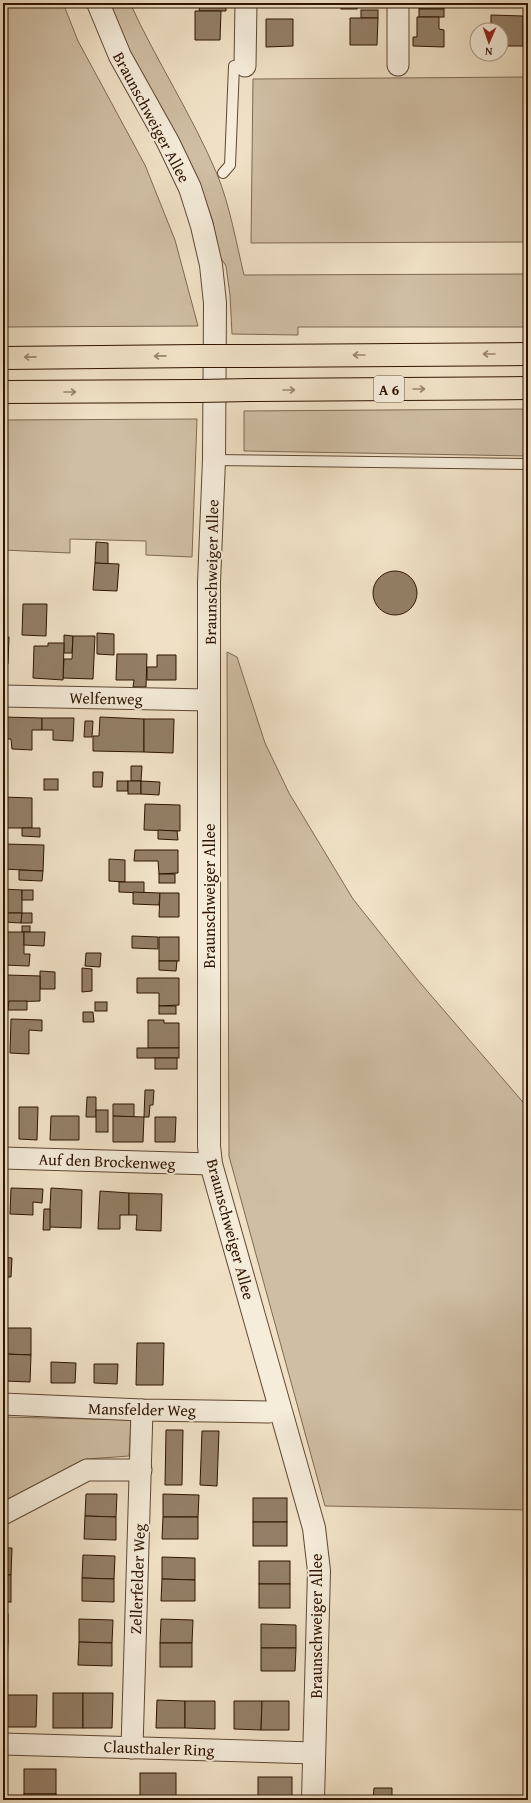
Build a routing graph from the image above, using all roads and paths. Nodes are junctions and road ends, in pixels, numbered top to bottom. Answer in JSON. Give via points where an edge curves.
{"nodes":[{"id":1,"x":98,"y":3,"type":"edge"},
{"id":2,"x":246,"y":3,"type":"edge"},
{"id":3,"x":398,"y":3,"type":"edge"},
{"id":4,"x":398,"y":65,"type":"dead end"},
{"id":5,"x":239,"y":66,"type":"joint"},
{"id":6,"x":223,"y":173,"type":"dead end"},
{"id":7,"x":528,"y":354,"type":"edge"},
{"id":8,"x":3,"y":358,"type":"edge"},
{"id":9,"x":528,"y":388,"type":"edge"},
{"id":10,"x":3,"y":392,"type":"edge"},
{"id":11,"x":214,"y":460,"type":"junction"},
{"id":12,"x":528,"y":464,"type":"edge"},
{"id":13,"x":3,"y":696,"type":"edge"},
{"id":14,"x":208,"y":700,"type":"junction"},
{"id":15,"x":3,"y":1158,"type":"edge"},
{"id":16,"x":211,"y":1164,"type":"junction"},
{"id":17,"x":3,"y":1404,"type":"edge"},
{"id":18,"x":280,"y":1409,"type":"junction"},
{"id":19,"x":142,"y":1410,"type":"junction"},
{"id":20,"x":141,"y":1470,"type":"junction"},
{"id":21,"x":3,"y":1514,"type":"edge"},
{"id":22,"x":3,"y":1744,"type":"edge"},
{"id":23,"x":132,"y":1748,"type":"junction"},
{"id":24,"x":314,"y":1753,"type":"junction"},
{"id":25,"x":313,"y":1800,"type":"edge"}],
"edges":[{"from":1,"to":11,"type":"street","name":"Braunschweiger Allee","via":[[120,56],[168,142],[190,188],[202,226],[211,265],[215,303]]},
{"from":2,"to":5,"type":"street"},
{"from":3,"to":4,"type":"street"},
{"from":5,"to":6,"type":"lane","via":[[230,165]]},
{"from":7,"to":8,"type":"highway","number":"A 6","one_way":true,"bridge":true},
{"from":10,"to":9,"type":"highway","number":"A 6","one_way":true,"bridge":true},
{"from":11,"to":12,"type":"lane"},
{"from":11,"to":14,"type":"street","name":"Braunschweiger Allee"},
{"from":13,"to":14,"type":"street","name":"Welfenweg"},
{"from":14,"to":16,"type":"street","name":"Braunschweiger Allee"},
{"from":15,"to":16,"type":"street","name":"Auf den Brockenweg"},
{"from":16,"to":18,"type":"street","name":"Braunschweiger Allee"},
{"from":17,"to":19,"type":"street","name":"Mansfelder Weg"},
{"from":18,"to":19,"type":"street","name":"Mansfelder Weg","via":[[269,1412]]},
{"from":18,"to":24,"type":"street","name":"Braunschweiger Allee","via":[[314,1528],[319,1571]]},
{"from":19,"to":20,"type":"street","name":"Zellerfelder Weg"},
{"from":20,"to":21,"type":"street","via":[[87,1470]]},
{"from":20,"to":23,"type":"street","name":"Zellerfelder Weg"},
{"from":22,"to":23,"type":"street","name":"Clausthaler Ring"},
{"from":23,"to":24,"type":"street","name":"Clausthaler Ring"},
{"from":24,"to":25,"type":"street","name":"Braunschweiger Allee"}]}
